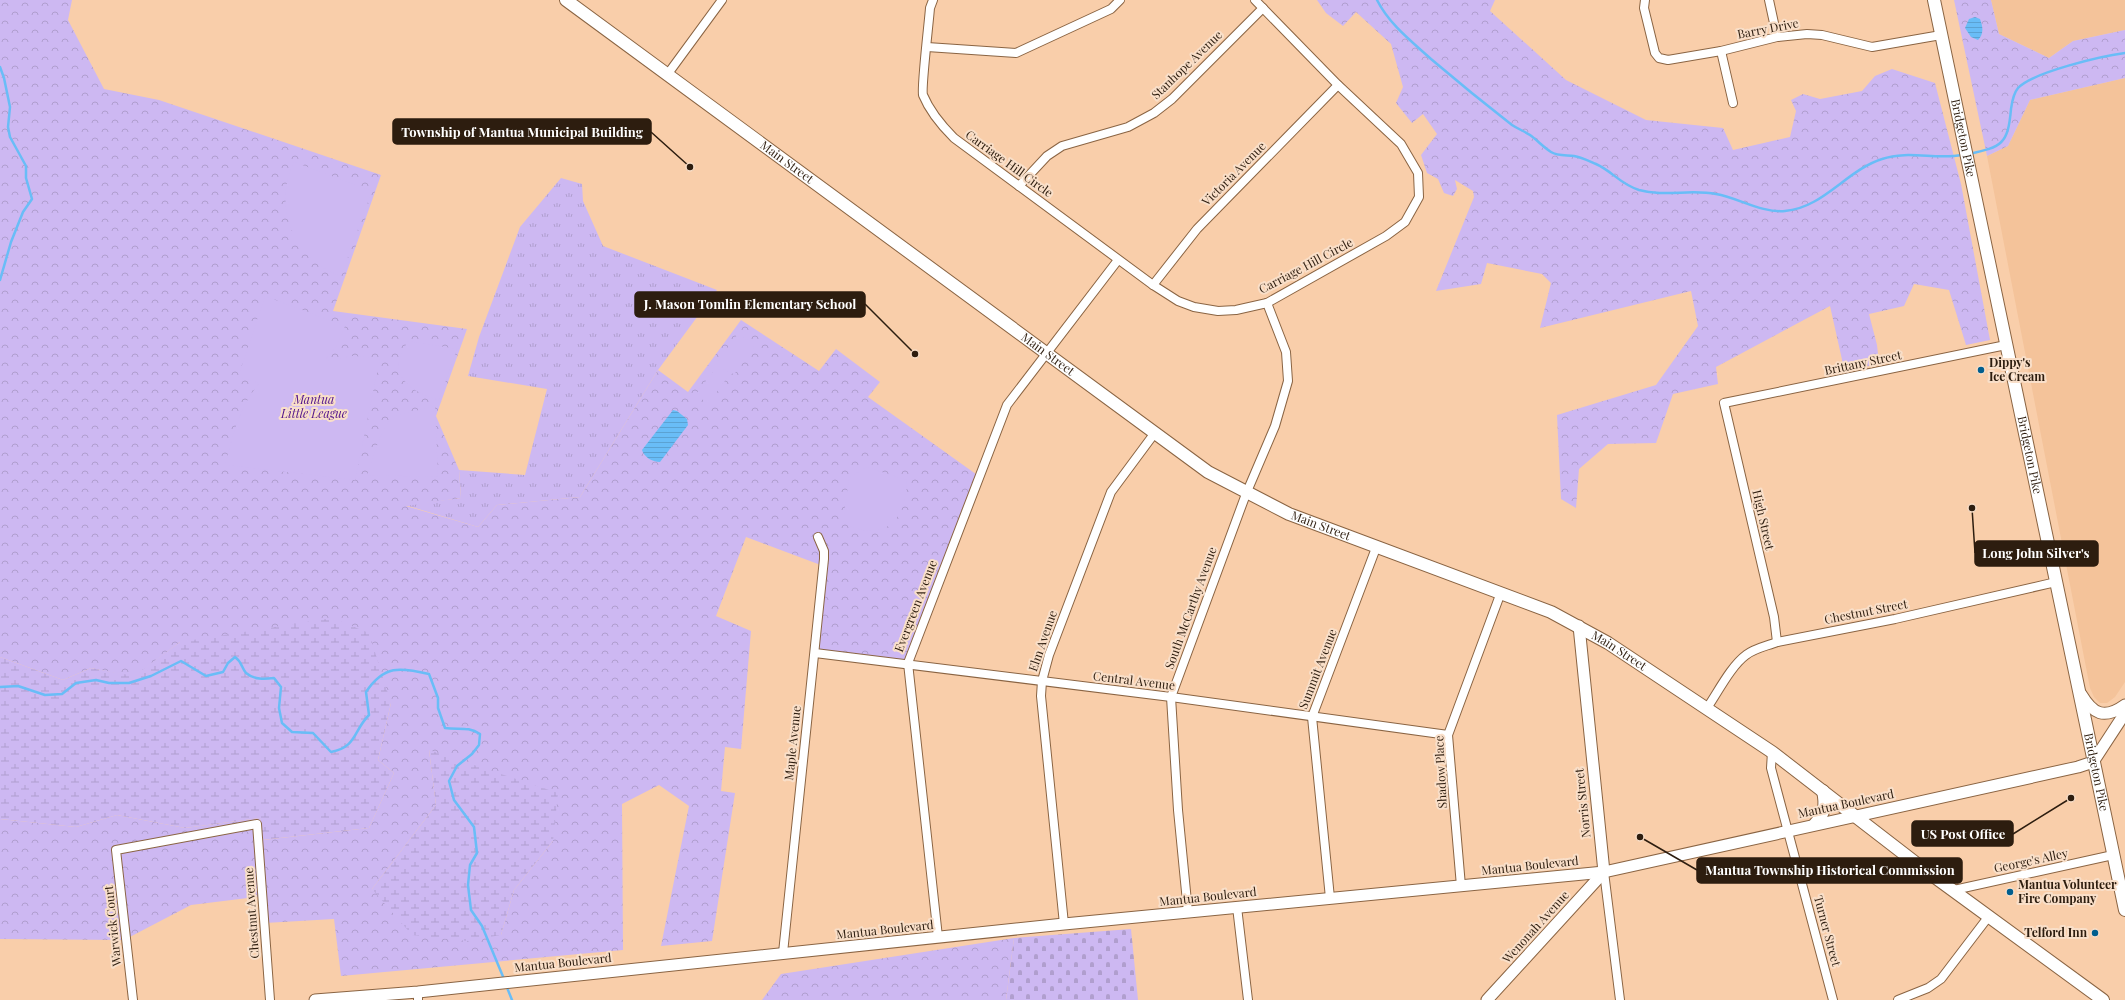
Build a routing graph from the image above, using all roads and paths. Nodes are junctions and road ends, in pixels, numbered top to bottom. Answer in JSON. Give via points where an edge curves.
{"nodes":[{"id":1,"x":566,"y":0,"type":"edge"},
{"id":2,"x":722,"y":0,"type":"edge"},
{"id":3,"x":932,"y":0,"type":"edge"},
{"id":4,"x":1120,"y":0,"type":"edge"},
{"id":5,"x":1255,"y":0,"type":"edge"},
{"id":6,"x":1645,"y":0,"type":"edge"},
{"id":7,"x":1770,"y":0,"type":"edge"},
{"id":8,"x":1934,"y":0,"type":"edge"},
{"id":9,"x":1263,"y":8,"type":"junction"},
{"id":10,"x":1941,"y":35,"type":"junction"},
{"id":11,"x":1777,"y":37,"type":"junction"},
{"id":12,"x":927,"y":47,"type":"junction"},
{"id":13,"x":1721,"y":51,"type":"junction"},
{"id":14,"x":667,"y":75,"type":"junction"},
{"id":15,"x":1338,"y":85,"type":"junction"},
{"id":16,"x":1733,"y":103,"type":"dead end"},
{"id":17,"x":1019,"y":186,"type":"junction"},
{"id":18,"x":1118,"y":260,"type":"junction"},
{"id":19,"x":1153,"y":285,"type":"junction"},
{"id":20,"x":1267,"y":303,"type":"junction"},
{"id":21,"x":2006,"y":345,"type":"junction"},
{"id":22,"x":1045,"y":354,"type":"junction"},
{"id":23,"x":1724,"y":403,"type":"joint"},
{"id":24,"x":1154,"y":434,"type":"junction"},
{"id":25,"x":1246,"y":494,"type":"junction"},
{"id":26,"x":818,"y":537,"type":"dead end"},
{"id":27,"x":1376,"y":548,"type":"junction"},
{"id":28,"x":2056,"y":582,"type":"junction"},
{"id":29,"x":1500,"y":594,"type":"junction"},
{"id":30,"x":1579,"y":626,"type":"junction"},
{"id":31,"x":1777,"y":642,"type":"junction"},
{"id":32,"x":815,"y":653,"type":"junction"},
{"id":33,"x":908,"y":663,"type":"junction"},
{"id":34,"x":1042,"y":681,"type":"junction"},
{"id":35,"x":2078,"y":690,"type":"junction"},
{"id":36,"x":1171,"y":697,"type":"junction"},
{"id":37,"x":2125,"y":706,"type":"edge"},
{"id":38,"x":1707,"y":708,"type":"junction"},
{"id":39,"x":2125,"y":713,"type":"edge"},
{"id":40,"x":1312,"y":717,"type":"junction"},
{"id":41,"x":1448,"y":735,"type":"junction"},
{"id":42,"x":1772,"y":752,"type":"junction"},
{"id":43,"x":2093,"y":762,"type":"junction"},
{"id":44,"x":1823,"y":791,"type":"junction"},
{"id":45,"x":1857,"y":815,"type":"junction"},
{"id":46,"x":1815,"y":824,"type":"junction"},
{"id":47,"x":1787,"y":830,"type":"junction"},
{"id":48,"x":116,"y":850,"type":"joint"},
{"id":49,"x":2113,"y":855,"type":"junction"},
{"id":50,"x":1604,"y":872,"type":"junction"},
{"id":51,"x":1460,"y":886,"type":"junction"},
{"id":52,"x":1954,"y":890,"type":"junction"},
{"id":53,"x":1330,"y":898,"type":"junction"},
{"id":54,"x":1237,"y":907,"type":"junction"},
{"id":55,"x":2125,"y":910,"type":"edge"},
{"id":56,"x":1188,"y":912,"type":"junction"},
{"id":57,"x":1989,"y":916,"type":"junction"},
{"id":58,"x":1064,"y":924,"type":"junction"},
{"id":59,"x":938,"y":938,"type":"junction"},
{"id":60,"x":783,"y":953,"type":"junction"},
{"id":61,"x":418,"y":996,"type":"edge"},
{"id":62,"x":133,"y":1000,"type":"edge"},
{"id":63,"x":270,"y":1000,"type":"edge"},
{"id":64,"x":315,"y":1000,"type":"edge"},
{"id":65,"x":1248,"y":1000,"type":"edge"},
{"id":66,"x":1487,"y":1000,"type":"edge"},
{"id":67,"x":1620,"y":1000,"type":"edge"},
{"id":68,"x":1833,"y":1000,"type":"edge"},
{"id":69,"x":1898,"y":1000,"type":"edge"},
{"id":70,"x":2103,"y":1000,"type":"edge"}],
"edges":[{"from":1,"to":14,"type":"main road","name":"Main Street"},
{"from":2,"to":14,"type":"street"},
{"from":3,"to":12,"type":"street","name":"Carriage Hill Circle"},
{"from":4,"to":12,"type":"street","via":[[1111,9],[1016,53]]},
{"from":5,"to":9,"type":"street","name":"Carriage Hill Circle"},
{"from":6,"to":13,"type":"street","name":"Barry Drive","via":[[1644,8],[1652,45],[1659,58],[1668,60]]},
{"from":7,"to":11,"type":"street"},
{"from":8,"to":10,"type":"main road","name":"Bridgeton Pike"},
{"from":9,"to":15,"type":"street","name":"Carriage Hill Circle"},
{"from":9,"to":17,"type":"street","name":"Stanhope Avenue","via":[[1172,99],[1154,113],[1128,127],[1062,146],[1047,156]]},
{"from":10,"to":11,"type":"street","name":"Barry Drive","via":[[1872,47],[1822,35]]},
{"from":10,"to":21,"type":"main road","name":"Bridgeton Pike"},
{"from":11,"to":13,"type":"street","name":"Barry Drive"},
{"from":12,"to":17,"type":"street","name":"Carriage Hill Circle","via":[[923,94],[933,114],[954,138]]},
{"from":13,"to":16,"type":"street"},
{"from":14,"to":22,"type":"main road","name":"Main Street"},
{"from":15,"to":19,"type":"street","name":"Victoria Avenue","via":[[1201,224]]},
{"from":15,"to":20,"type":"street","name":"Carriage Hill Circle","via":[[1401,144],[1418,173],[1419,197],[1405,222],[1386,236]]},
{"from":17,"to":18,"type":"street","name":"Carriage Hill Circle"},
{"from":18,"to":19,"type":"street","name":"Carriage Hill Circle"},
{"from":18,"to":22,"type":"street","name":"Evergreen Avenue"},
{"from":19,"to":20,"type":"street","name":"Carriage Hill Circle","via":[[1178,301],[1218,311]]},
{"from":20,"to":25,"type":"street","name":"South McCarthy Avenue","via":[[1286,352],[1288,381],[1274,426]]},
{"from":21,"to":23,"type":"street","name":"Brittany Street"},
{"from":21,"to":28,"type":"main road","name":"Bridgeton Pike"},
{"from":22,"to":24,"type":"main road","name":"Main Street"},
{"from":22,"to":33,"type":"street","name":"Evergreen Avenue","via":[[1014,395],[1001,418]]},
{"from":23,"to":31,"type":"street","name":"High Street","via":[[1774,617]]},
{"from":24,"to":25,"type":"main road","name":"Main Street","via":[[1208,472]]},
{"from":24,"to":34,"type":"street","name":"Elm Avenue","via":[[1111,492],[1049,655]]},
{"from":25,"to":27,"type":"main road","name":"Main Street"},
{"from":25,"to":36,"type":"street","name":"South McCarthy Avenue"},
{"from":26,"to":32,"type":"street","name":"Maple Avenue","via":[[824,550],[824,558]]},
{"from":27,"to":29,"type":"main road","name":"Main Street"},
{"from":27,"to":40,"type":"street","name":"Summit Avenue"},
{"from":28,"to":31,"type":"street","name":"Chestnut Street","via":[[1895,619]]},
{"from":28,"to":35,"type":"main road","name":"Bridgeton Pike"},
{"from":29,"to":30,"type":"main road","name":"Main Street","via":[[1551,612]]},
{"from":29,"to":41,"type":"street","name":"Shadow Place"},
{"from":30,"to":38,"type":"main road","name":"Main Street"},
{"from":30,"to":50,"type":"main road","name":"Norris Street"},
{"from":31,"to":38,"type":"street","name":"Chestnut Street","via":[[1745,656]]},
{"from":32,"to":33,"type":"street","name":"Central Avenue"},
{"from":32,"to":60,"type":"street","name":"Maple Avenue"},
{"from":33,"to":34,"type":"street","name":"Central Avenue"},
{"from":33,"to":59,"type":"street","name":"Evergreen Avenue"},
{"from":34,"to":36,"type":"street","name":"Central Avenue"},
{"from":34,"to":58,"type":"street","name":"Elm Avenue","via":[[1041,704]]},
{"from":35,"to":37,"type":"main road","via":[[2088,706],[2099,714],[2109,714]]},
{"from":35,"to":43,"type":"main road","name":"Bridgeton Pike"},
{"from":36,"to":40,"type":"street","name":"Central Avenue"},
{"from":36,"to":56,"type":"street","name":"South McCarthy Avenue"},
{"from":38,"to":42,"type":"main road","name":"Main Street"},
{"from":39,"to":43,"type":"main road"},
{"from":40,"to":41,"type":"street","name":"Central Avenue"},
{"from":40,"to":53,"type":"street","name":"Summit Avenue"},
{"from":41,"to":51,"type":"street","name":"Shadow Place"},
{"from":42,"to":44,"type":"main road","name":"Main Street"},
{"from":42,"to":47,"type":"street","name":"Turner Street","via":[[1771,768]]},
{"from":43,"to":45,"type":"main road","name":"Mantua Boulevard"},
{"from":43,"to":49,"type":"main road","name":"Bridgeton Pike"},
{"from":44,"to":45,"type":"main road","name":"Main Street"},
{"from":44,"to":46,"type":"main road","via":[[1825,809]]},
{"from":45,"to":46,"type":"main road","name":"Mantua Boulevard"},
{"from":45,"to":52,"type":"main road","name":"Main Street"},
{"from":46,"to":47,"type":"main road","name":"Mantua Boulevard"},
{"from":47,"to":50,"type":"main road","name":"Mantua Boulevard"},
{"from":47,"to":68,"type":"street","name":"Turner Street"},
{"from":48,"to":62,"type":"street","name":"Warwick Court"},
{"from":48,"to":63,"type":"street","name":"Chestnut Avenue","via":[[257,824]]},
{"from":49,"to":52,"type":"street","name":"George's Alley"},
{"from":49,"to":55,"type":"main road","name":"Bridgeton Pike"},
{"from":50,"to":51,"type":"main road","name":"Mantua Boulevard"},
{"from":50,"to":66,"type":"main road","name":"Wenonah Avenue"},
{"from":50,"to":67,"type":"street","name":"Norris Street"},
{"from":51,"to":53,"type":"main road","name":"Mantua Boulevard"},
{"from":52,"to":57,"type":"main road","name":"Main Street"},
{"from":53,"to":54,"type":"main road","name":"Mantua Boulevard"},
{"from":54,"to":56,"type":"main road","name":"Mantua Boulevard"},
{"from":54,"to":65,"type":"street"},
{"from":56,"to":58,"type":"main road","name":"Mantua Boulevard"},
{"from":57,"to":69,"type":"street","via":[[1941,979],[1928,988]]},
{"from":57,"to":70,"type":"main road","name":"Main Street"},
{"from":58,"to":59,"type":"main road","name":"Mantua Boulevard"},
{"from":59,"to":60,"type":"main road","name":"Mantua Boulevard"},
{"from":60,"to":61,"type":"main road","name":"Mantua Boulevard","via":[[495,983]]},
{"from":61,"to":64,"type":"main road","name":"Mantua Boulevard"}]}
